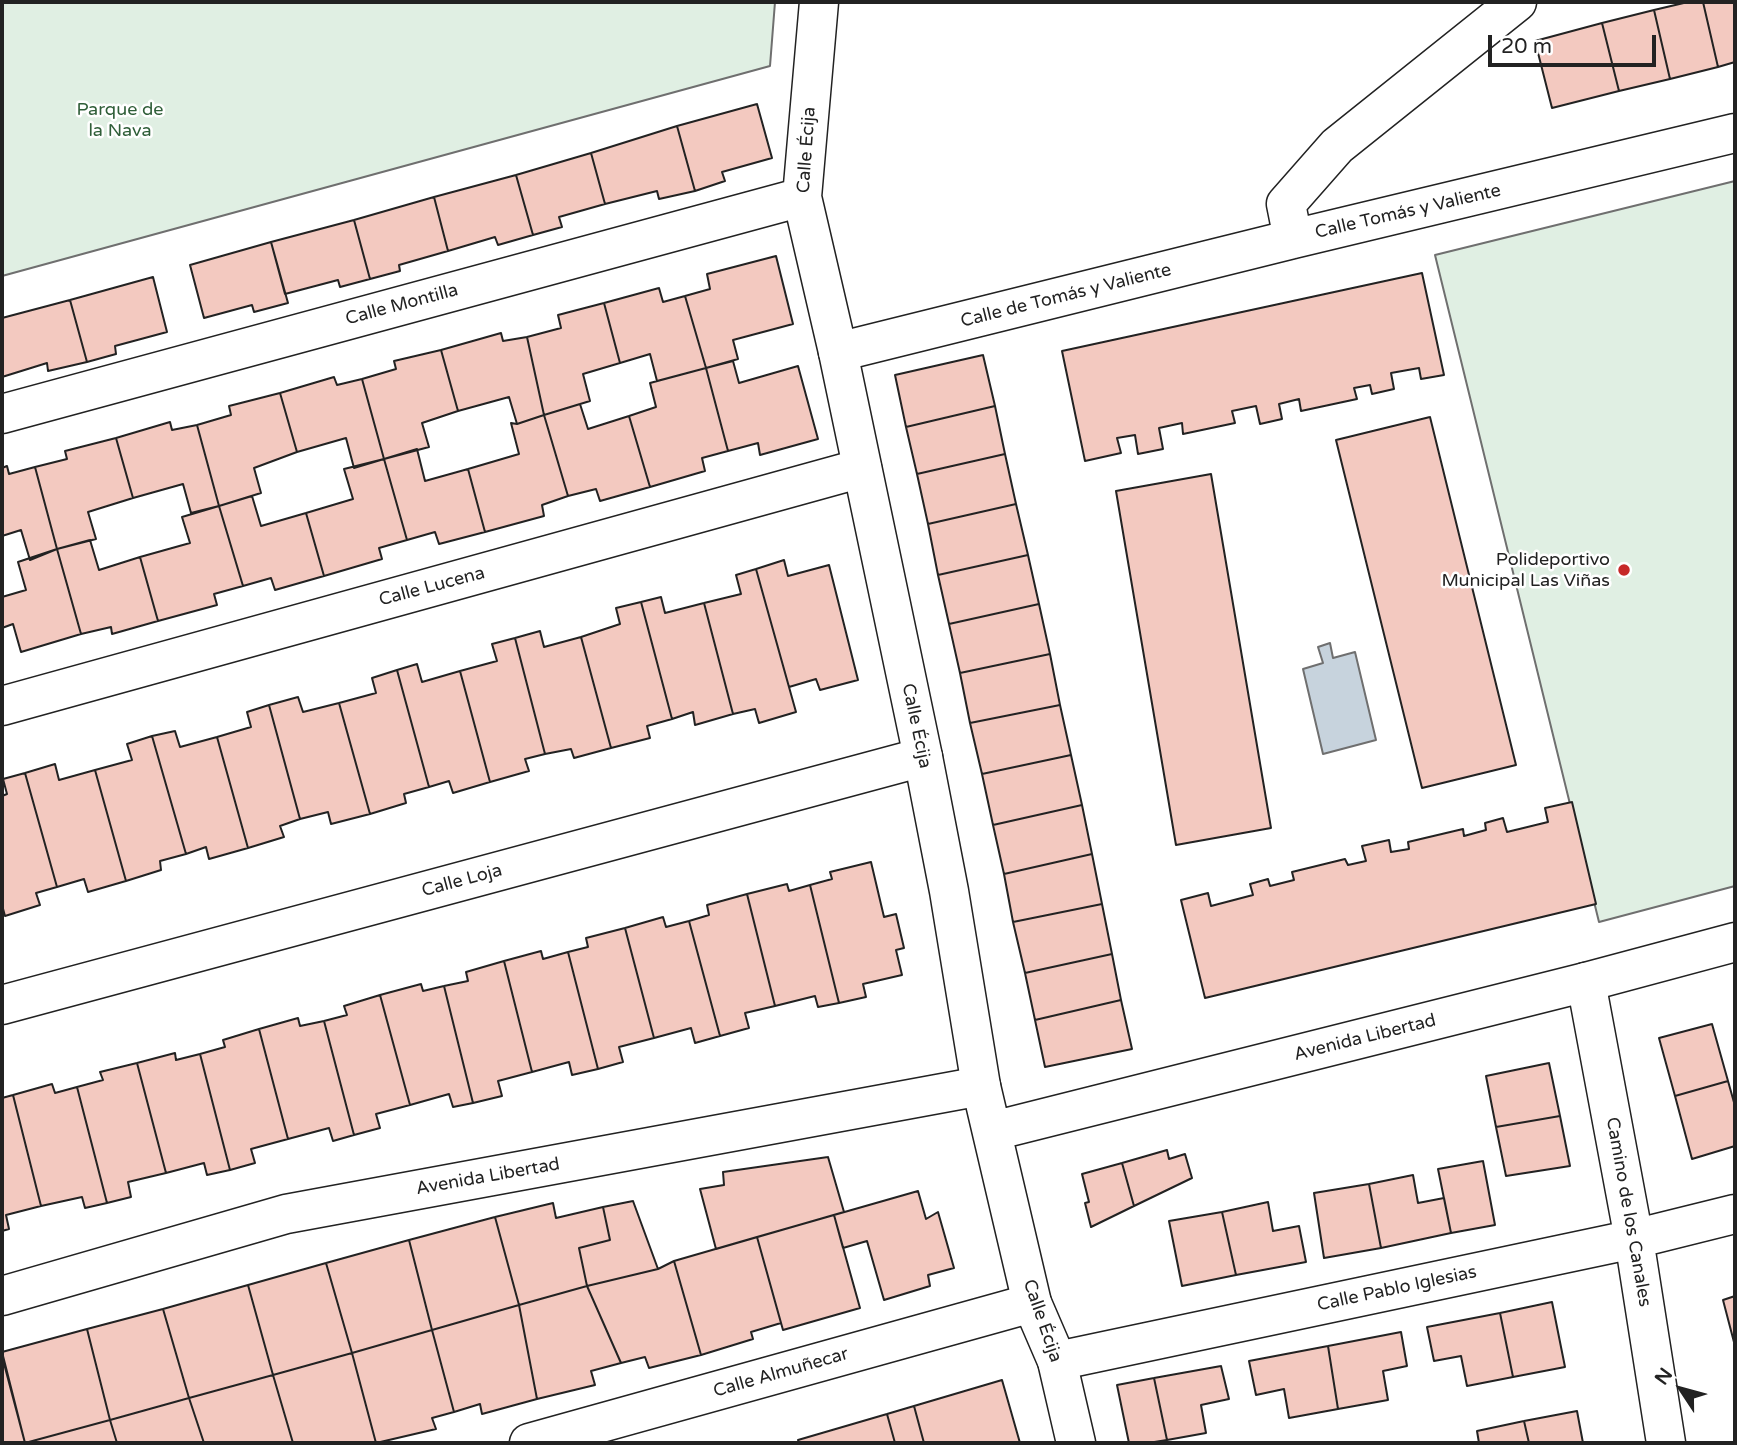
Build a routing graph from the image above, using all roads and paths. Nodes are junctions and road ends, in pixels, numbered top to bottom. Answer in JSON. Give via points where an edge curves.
{"nodes":[{"id":1,"x":820,"y":2,"type":"edge"},
{"id":2,"x":1517,"y":2,"type":"edge"},
{"id":3,"x":1735,"y":132,"type":"edge"},
{"id":4,"x":802,"y":197,"type":"junction"},
{"id":5,"x":1293,"y":239,"type":"junction"},
{"id":6,"x":838,"y":352,"type":"junction"},
{"id":7,"x":2,"y":414,"type":"edge"},
{"id":8,"x":862,"y":468,"type":"junction"},
{"id":9,"x":2,"y":706,"type":"edge"},
{"id":10,"x":923,"y":757,"type":"junction"},
{"id":11,"x":1735,"y":942,"type":"edge"},
{"id":12,"x":1586,"y":982,"type":"junction"},
{"id":13,"x":2,"y":1005,"type":"edge"},
{"id":14,"x":981,"y":1086,"type":"junction"},
{"id":15,"x":993,"y":1131,"type":"junction"},
{"id":16,"x":1735,"y":1214,"type":"edge"},
{"id":17,"x":1634,"y":1239,"type":"junction"},
{"id":18,"x":2,"y":1296,"type":"edge"},
{"id":19,"x":1032,"y":1303,"type":"junction"},
{"id":20,"x":1057,"y":1361,"type":"junction"},
{"id":21,"x":529,"y":1443,"type":"edge"},
{"id":22,"x":1076,"y":1443,"type":"edge"},
{"id":23,"x":1666,"y":1443,"type":"edge"}],
"edges":[{"from":1,"to":4,"type":"street","name":"Calle Écija"},
{"from":2,"to":5,"type":"street","name":"Calle Tomás y Valiente","via":[[1337,146],[1286,204]]},
{"from":3,"to":5,"type":"street","name":"Calle Tomás y Valiente"},
{"from":4,"to":6,"type":"street","name":"Calle Écija"},
{"from":4,"to":7,"type":"street","name":"Calle Montilla"},
{"from":5,"to":6,"type":"street","name":"Calle de Tomás y Valiente"},
{"from":6,"to":8,"type":"street","name":"Calle Écija"},
{"from":8,"to":9,"type":"street","name":"Calle Lucena"},
{"from":8,"to":10,"type":"street","name":"Calle Écija"},
{"from":10,"to":13,"type":"street","name":"Calle Loja"},
{"from":10,"to":14,"type":"street","name":"Calle Écija"},
{"from":11,"to":12,"type":"street","name":"Avenida Libertad"},
{"from":12,"to":15,"type":"street","name":"Avenida Libertad"},
{"from":12,"to":17,"type":"street","name":"Camino de los Canales"},
{"from":14,"to":15,"type":"street","name":"Calle Écija"},
{"from":14,"to":18,"type":"street","name":"Avenida Libertad","via":[[286,1214]]},
{"from":15,"to":19,"type":"street","name":"Calle Écija"},
{"from":16,"to":17,"type":"street","name":"Calle Pablo Iglesias"},
{"from":17,"to":20,"type":"street","name":"Calle Pablo Iglesias"},
{"from":17,"to":23,"type":"street","name":"Camino de los Canales"},
{"from":19,"to":20,"type":"street","name":"Calle Écija"},
{"from":19,"to":21,"type":"street","name":"Calle Almuñecar"},
{"from":20,"to":22,"type":"street","name":"Calle Écija"}]}
